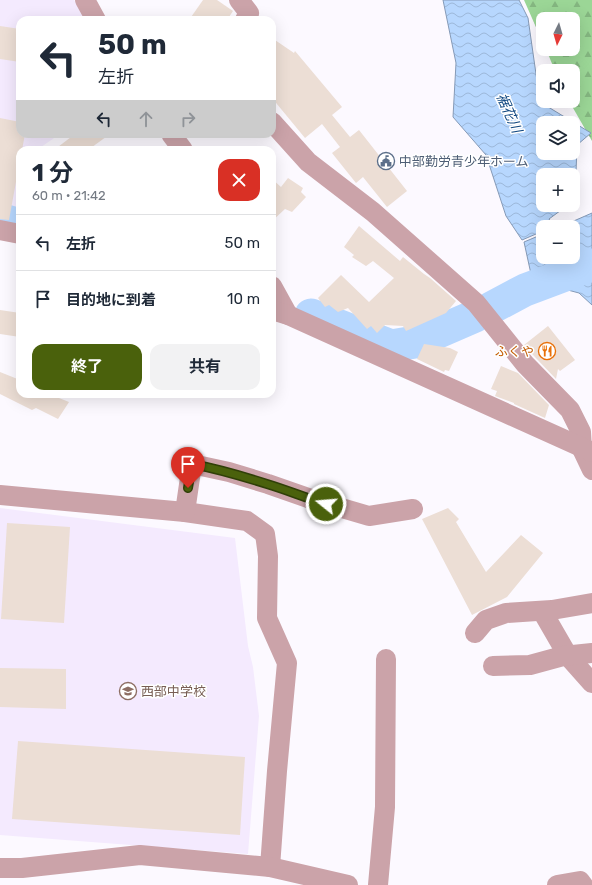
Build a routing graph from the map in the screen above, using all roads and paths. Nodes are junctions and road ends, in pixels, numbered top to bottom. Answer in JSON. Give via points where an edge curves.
{"nodes":[{"id":1,"x":85,"y":0,"type":"edge"},
{"id":2,"x":239,"y":0,"type":"edge"},
{"id":3,"x":94,"y":16,"type":"edge"},
{"id":4,"x":248,"y":16,"type":"edge"},
{"id":5,"x":276,"y":126,"type":"edge"},
{"id":6,"x":173,"y":138,"type":"edge"},
{"id":7,"x":180,"y":146,"type":"edge"},
{"id":8,"x":0,"y":230,"type":"edge"},
{"id":9,"x":16,"y":233,"type":"edge"},
{"id":10,"x":276,"y":299,"type":"edge"},
{"id":11,"x":280,"y":312,"type":"edge"},
{"id":12,"x":587,"y":451,"type":"edge"},
{"id":13,"x":592,"y":470,"type":"edge"},
{"id":14,"x":0,"y":495,"type":"edge"},
{"id":15,"x":413,"y":509,"type":"dead end"},
{"id":16,"x":185,"y":512,"type":"junction"},
{"id":17,"x":592,"y":603,"type":"edge"},
{"id":18,"x":542,"y":611,"type":"junction"},
{"id":19,"x":475,"y":633,"type":"dead end"},
{"id":20,"x":592,"y":653,"type":"edge"},
{"id":21,"x":568,"y":656,"type":"junction"},
{"id":22,"x":386,"y":659,"type":"dead end"},
{"id":23,"x":493,"y":666,"type":"dead end"},
{"id":24,"x":592,"y":683,"type":"edge"},
{"id":25,"x":270,"y":867,"type":"junction"},
{"id":26,"x":0,"y":868,"type":"edge"},
{"id":27,"x":348,"y":885,"type":"edge"},
{"id":28,"x":378,"y":885,"type":"edge"},
{"id":29,"x":557,"y":885,"type":"edge"},
{"id":30,"x":583,"y":885,"type":"edge"}],
"edges":[{"from":1,"to":3,"type":"street"},
{"from":2,"to":4,"type":"street","via":[[249,14]]},
{"from":5,"to":12,"type":"street","via":[[308,162],[373,212],[476,304],[525,364],[570,410]]},
{"from":6,"to":7,"type":"street"},
{"from":8,"to":9,"type":"street"},
{"from":10,"to":11,"type":"street"},
{"from":11,"to":12,"type":"street"},
{"from":12,"to":13,"type":"street"},
{"from":14,"to":16,"type":"street"},
{"from":15,"to":16,"type":"street","via":[[369,516],[311,500],[229,472],[192,464]]},
{"from":16,"to":25,"type":"street","via":[[247,521],[265,534],[268,556],[267,618],[286,663]]},
{"from":17,"to":18,"type":"street"},
{"from":18,"to":19,"type":"street","via":[[506,614],[486,620]]},
{"from":18,"to":21,"type":"street"},
{"from":20,"to":21,"type":"street"},
{"from":21,"to":23,"type":"street","via":[[530,664]]},
{"from":21,"to":24,"type":"street"},
{"from":22,"to":28,"type":"street","via":[[385,807]]},
{"from":25,"to":26,"type":"street","via":[[140,855],[22,868]]},
{"from":25,"to":27,"type":"street"},
{"from":29,"to":30,"type":"street","via":[[580,881]]}]}
